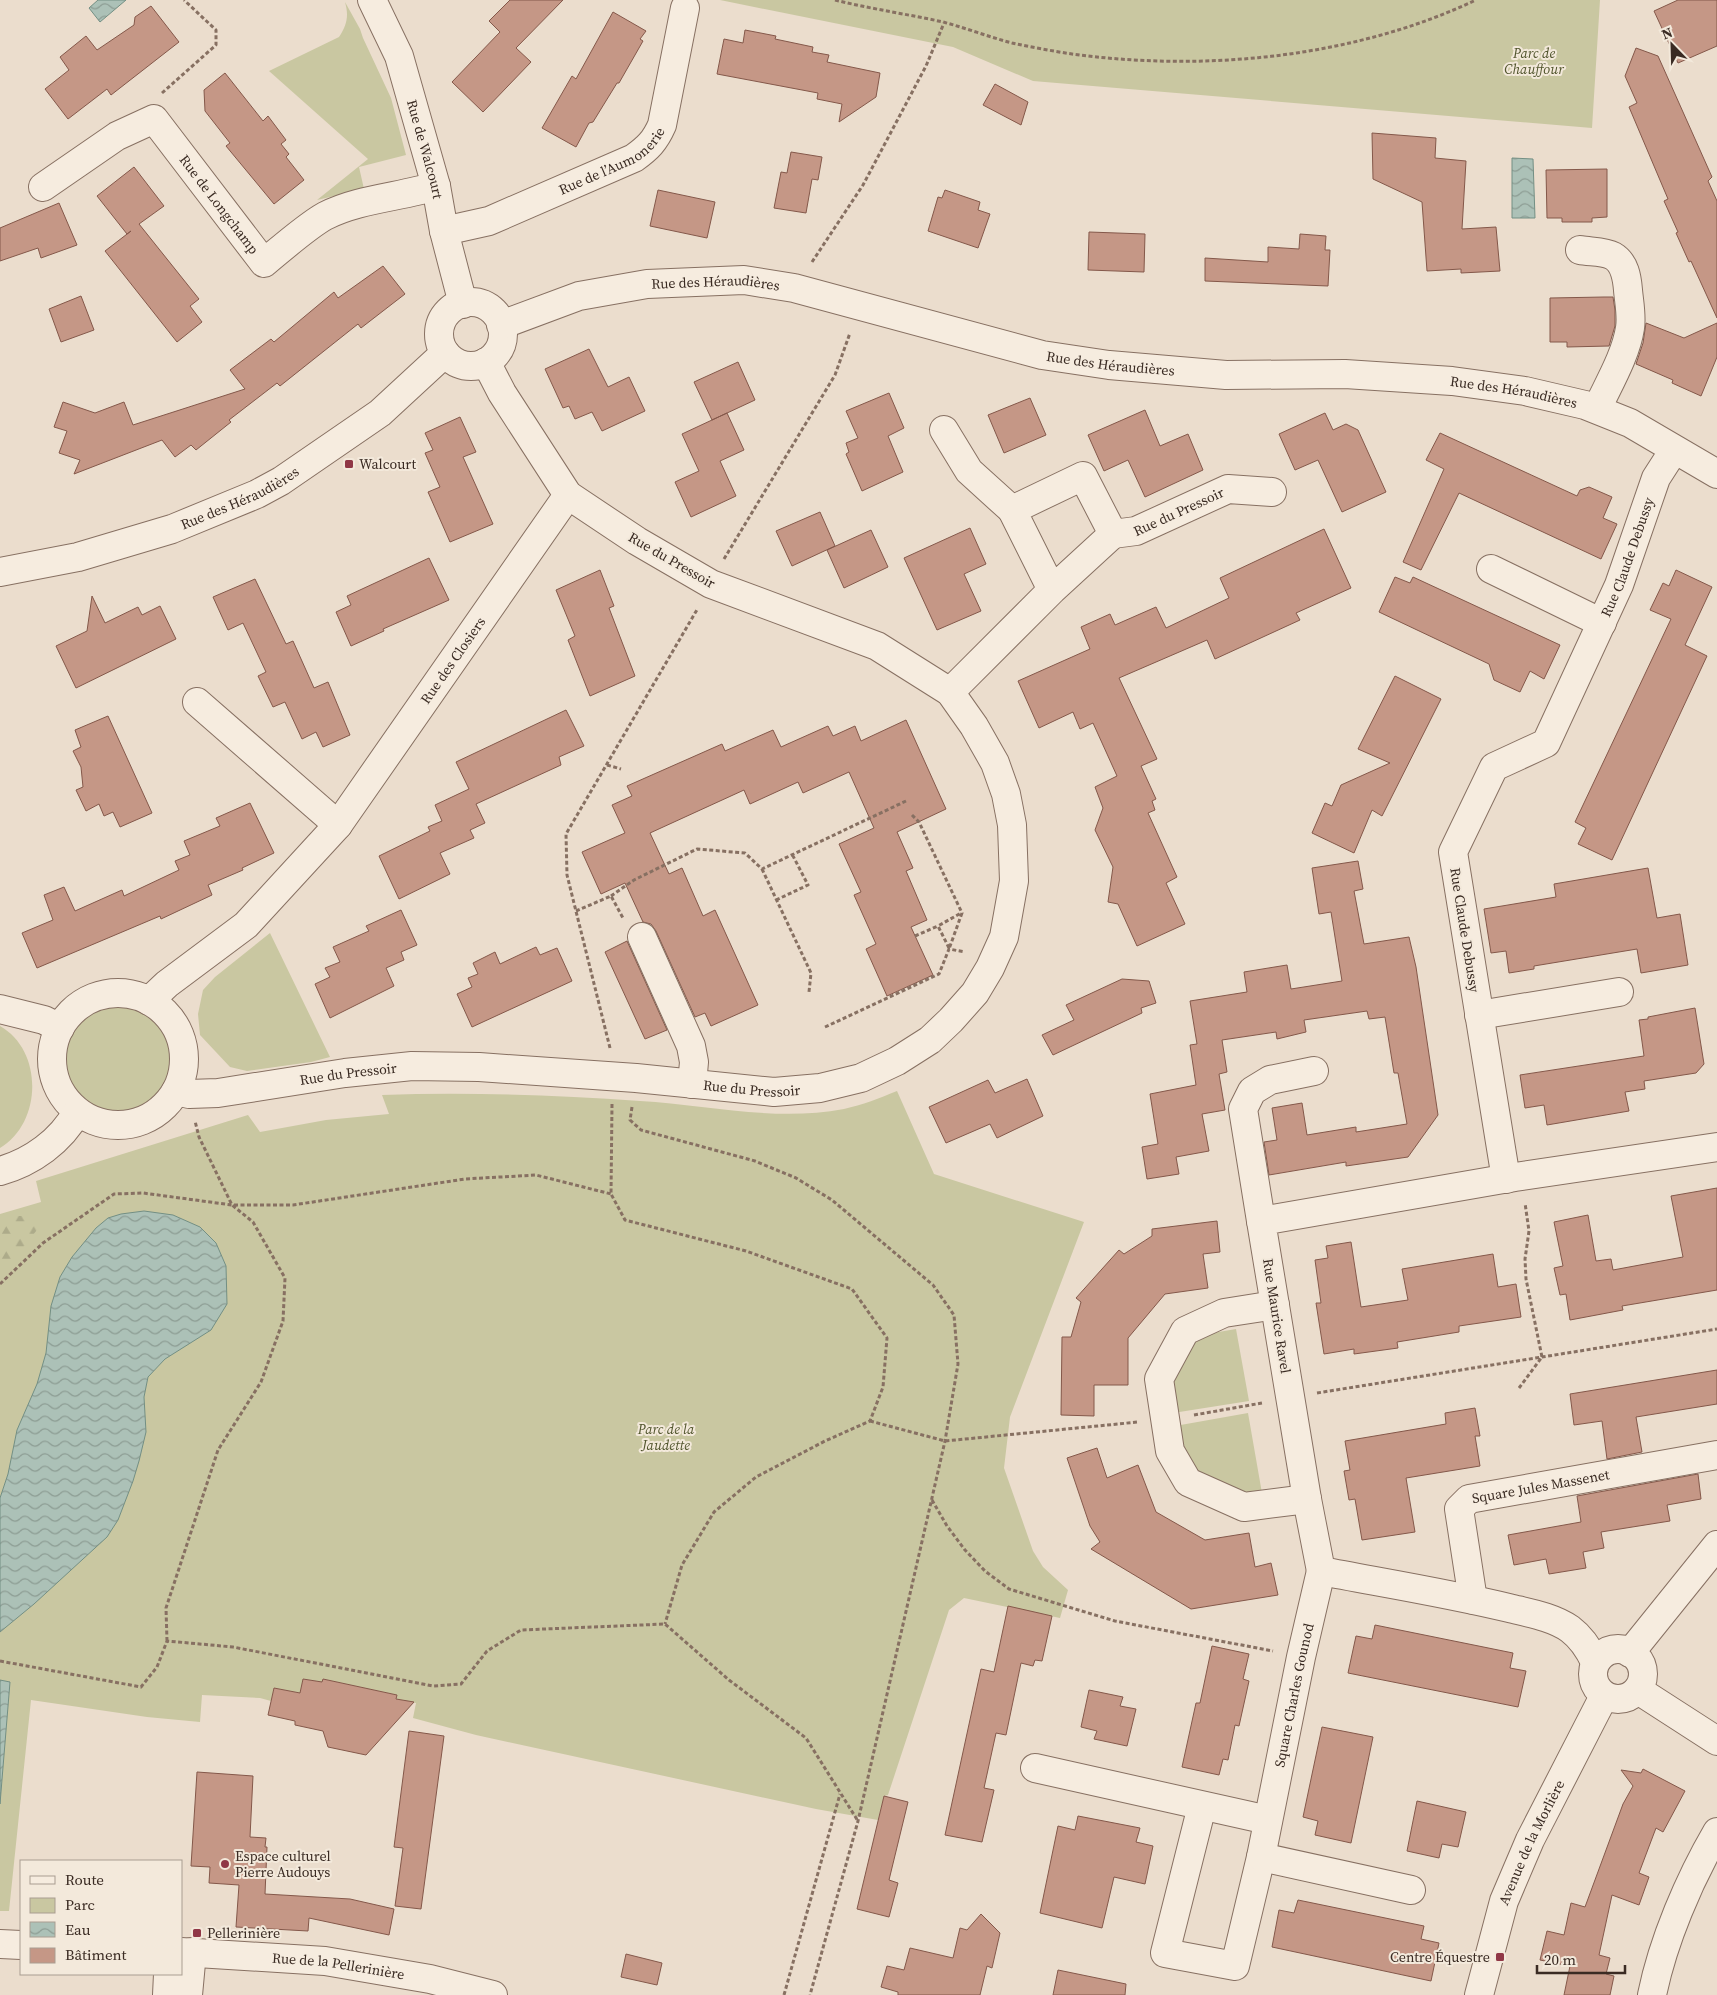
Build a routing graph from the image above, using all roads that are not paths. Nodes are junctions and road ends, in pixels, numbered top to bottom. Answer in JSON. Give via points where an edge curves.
{"nodes":[{"id":1,"x":372,"y":0,"type":"edge"},
{"id":2,"x":685,"y":8,"type":"dead end"},
{"id":3,"x":436,"y":186,"type":"junction"},
{"id":4,"x":43,"y":187,"type":"dead end"},
{"id":5,"x":444,"y":231,"type":"junction"},
{"id":6,"x":1580,"y":250,"type":"dead end"},
{"id":7,"x":463,"y":304,"type":"junction"},
{"id":8,"x":501,"y":325,"type":"junction"},
{"id":9,"x":445,"y":353,"type":"junction"},
{"id":10,"x":486,"y":362,"type":"junction"},
{"id":11,"x":1597,"y":410,"type":"junction"},
{"id":12,"x":944,"y":430,"type":"dead end"},
{"id":13,"x":1674,"y":450,"type":"junction"},
{"id":14,"x":1717,"y":474,"type":"edge"},
{"id":15,"x":1272,"y":492,"type":"dead end"},
{"id":16,"x":568,"y":495,"type":"junction"},
{"id":17,"x":1012,"y":510,"type":"junction"},
{"id":18,"x":1114,"y":534,"type":"junction"},
{"id":19,"x":1491,"y":569,"type":"dead end"},
{"id":20,"x":0,"y":572,"type":"edge"},
{"id":21,"x":1052,"y":590,"type":"junction"},
{"id":22,"x":1602,"y":623,"type":"junction"},
{"id":23,"x":950,"y":692,"type":"junction"},
{"id":24,"x":197,"y":702,"type":"dead end"},
{"id":25,"x":338,"y":825,"type":"junction"},
{"id":26,"x":642,"y":937,"type":"road end"},
{"id":27,"x":1619,"y":992,"type":"dead end"},
{"id":28,"x":150,"y":1001,"type":"junction"},
{"id":29,"x":0,"y":1009,"type":"edge"},
{"id":30,"x":1479,"y":1015,"type":"junction"},
{"id":31,"x":60,"y":1028,"type":"junction"},
{"id":32,"x":1314,"y":1072,"type":"dead end"},
{"id":33,"x":692,"y":1084,"type":"junction"},
{"id":34,"x":176,"y":1091,"type":"junction"},
{"id":35,"x":77,"y":1112,"type":"junction"},
{"id":36,"x":1717,"y":1147,"type":"edge"},
{"id":37,"x":0,"y":1171,"type":"edge"},
{"id":38,"x":1506,"y":1179,"type":"junction"},
{"id":39,"x":1261,"y":1222,"type":"junction"},
{"id":40,"x":1275,"y":1305,"type":"junction"},
{"id":41,"x":1717,"y":1456,"type":"edge"},
{"id":42,"x":1307,"y":1499,"type":"junction"},
{"id":43,"x":1717,"y":1545,"type":"edge"},
{"id":44,"x":1321,"y":1571,"type":"junction"},
{"id":45,"x":1473,"y":1600,"type":"junction"},
{"id":46,"x":1630,"y":1652,"type":"junction"},
{"id":47,"x":1595,"y":1662,"type":"junction"},
{"id":48,"x":1638,"y":1690,"type":"junction"},
{"id":49,"x":1604,"y":1696,"type":"junction"},
{"id":50,"x":1717,"y":1741,"type":"edge"},
{"id":51,"x":1035,"y":1768,"type":"dead end"},
{"id":52,"x":1202,"y":1806,"type":"junction"},
{"id":53,"x":1268,"y":1820,"type":"junction"},
{"id":54,"x":1717,"y":1832,"type":"edge"},
{"id":55,"x":1262,"y":1857,"type":"junction"},
{"id":56,"x":1411,"y":1890,"type":"dead end"},
{"id":57,"x":0,"y":1944,"type":"edge"},
{"id":58,"x":20,"y":1945,"type":"edge"},
{"id":59,"x":186,"y":1952,"type":"edge"},
{"id":60,"x":168,"y":1975,"type":"edge"},
{"id":61,"x":167,"y":1995,"type":"edge"},
{"id":62,"x":188,"y":1995,"type":"edge"},
{"id":63,"x":493,"y":1995,"type":"edge"},
{"id":64,"x":1479,"y":1995,"type":"edge"},
{"id":65,"x":1652,"y":1995,"type":"edge"}],
"edges":[{"from":1,"to":3,"type":"street","name":"Rue de Walcourt","via":[[399,56]]},
{"from":2,"to":5,"type":"street","name":"Rue de l’Aumonerie","via":[[662,126],[649,148],[634,158],[488,221]]},
{"from":3,"to":4,"type":"street","name":"Rue de Longchamp","via":[[342,208],[323,217],[264,262],[154,119],[117,136]]},
{"from":3,"to":5,"type":"street","name":"Rue de Walcourt"},
{"from":5,"to":7,"type":"street","name":"Rue de Walcourt"},
{"from":6,"to":11,"type":"street","via":[[1607,253],[1614,257],[1620,262],[1627,281],[1628,338]]},
{"from":7,"to":8,"type":"street","via":[[475,303],[486,307],[496,314]]},
{"from":7,"to":9,"type":"street","via":[[442,321],[439,338]]},
{"from":8,"to":10,"type":"street","via":[[499,349]]},
{"from":8,"to":11,"type":"street","name":"Rue des Héraudières","via":[[579,296],[646,284],[744,280],[794,288],[1042,355],[1108,365],[1226,375],[1345,374],[1452,381],[1526,391],[1585,404]]},
{"from":9,"to":10,"type":"street","via":[[465,366]]},
{"from":9,"to":20,"type":"street","name":"Rue des Héraudières","via":[[380,413],[257,494],[172,529],[78,557]]},
{"from":10,"to":16,"type":"street","name":"Rue du Pressoir","via":[[502,393]]},
{"from":11,"to":13,"type":"street","name":"Rue des Héraudières","via":[[1630,423]]},
{"from":12,"to":17,"type":"street","via":[[969,471]]},
{"from":13,"to":14,"type":"street","name":"Rue des Héraudières"},
{"from":13,"to":22,"type":"street","name":"Rue Claude Debussy","via":[[1656,478],[1619,585]]},
{"from":15,"to":18,"type":"street","name":"Rue du Pressoir","via":[[1228,489],[1136,531]]},
{"from":16,"to":23,"type":"street","name":"Rue du Pressoir","via":[[637,541],[711,584],[878,646]]},
{"from":16,"to":25,"type":"street","name":"Rue des Closiers"},
{"from":17,"to":18,"type":"street","name":"Rue du Pressoir","via":[[1083,476]]},
{"from":17,"to":21,"type":"street"},
{"from":18,"to":21,"type":"street","name":"Rue du Pressoir"},
{"from":19,"to":22,"type":"street"},
{"from":21,"to":23,"type":"street","name":"Rue du Pressoir"},
{"from":22,"to":30,"type":"street","name":"Rue Claude Debussy","via":[[1546,743],[1494,767],[1453,852]]},
{"from":23,"to":33,"type":"street","name":"Rue du Pressoir","via":[[995,762],[1012,825],[1014,881],[1004,937],[975,993],[930,1040],[861,1078],[820,1088],[774,1092]]},
{"from":24,"to":25,"type":"street"},
{"from":25,"to":28,"type":"street","name":"Rue des Closiers","via":[[246,925],[167,984]]},
{"from":26,"to":33,"type":"street","via":[[691,1046],[694,1062]]},
{"from":27,"to":30,"type":"street"},
{"from":28,"to":31,"type":"street","via":[[130,994],[109,993],[80,1005]]},
{"from":28,"to":34,"type":"street","via":[[173,1022],[182,1040],[184,1061]]},
{"from":29,"to":31,"type":"street","via":[[44,1020]]},
{"from":30,"to":38,"type":"street","name":"Rue Claude Debussy"},
{"from":31,"to":35,"type":"street","via":[[52,1047],[54,1078],[63,1097]]},
{"from":32,"to":39,"type":"street","name":"Rue Maurice Ravel","via":[[1270,1080],[1252,1091],[1242,1109]]},
{"from":33,"to":34,"type":"street","name":"Rue du Pressoir","via":[[479,1066],[412,1066],[218,1093]]},
{"from":34,"to":35,"type":"street","via":[[164,1108],[136,1123],[116,1126],[86,1118]]},
{"from":35,"to":37,"type":"street","via":[[57,1139],[39,1153]]},
{"from":36,"to":38,"type":"street"},
{"from":38,"to":39,"type":"street"},
{"from":39,"to":40,"type":"street","name":"Rue Maurice Ravel"},
{"from":40,"to":42,"type":"street","name":"Rue Maurice Ravel"},
{"from":40,"to":42,"type":"street","via":[[1224,1312],[1186,1330],[1159,1379],[1170,1451],[1188,1482],[1244,1507]]},
{"from":41,"to":45,"type":"street","name":"Square Jules Massenet","via":[[1469,1499],[1459,1509]]},
{"from":42,"to":44,"type":"street","name":"Rue Maurice Ravel"},
{"from":43,"to":46,"type":"street"},
{"from":44,"to":45,"type":"street"},
{"from":44,"to":53,"type":"street","name":"Square Charles Gounod"},
{"from":45,"to":47,"type":"street","via":[[1558,1622],[1578,1636]]},
{"from":46,"to":47,"type":"street","via":[[1613,1649]]},
{"from":46,"to":48,"type":"street","via":[[1643,1670]]},
{"from":47,"to":49,"type":"street","via":[[1593,1682]]},
{"from":48,"to":49,"type":"street","via":[[1621,1700]]},
{"from":48,"to":50,"type":"street"},
{"from":49,"to":64,"type":"street","name":"Avenue de la Morlière","via":[[1530,1840],[1504,1901]]},
{"from":51,"to":52,"type":"street"},
{"from":52,"to":53,"type":"street"},
{"from":52,"to":55,"type":"street","name":"Square Charles Gounod","via":[[1165,1953],[1235,1966]]},
{"from":53,"to":55,"type":"street","name":"Square Charles Gounod"},
{"from":54,"to":65,"type":"street","via":[[1676,1917]]},
{"from":55,"to":56,"type":"street"},
{"from":57,"to":58,"type":"street"},
{"from":59,"to":62,"type":"street"},
{"from":59,"to":63,"type":"street","name":"Rue de la Pellerinière","via":[[325,1961],[430,1979]]},
{"from":60,"to":61,"type":"street"}]}
